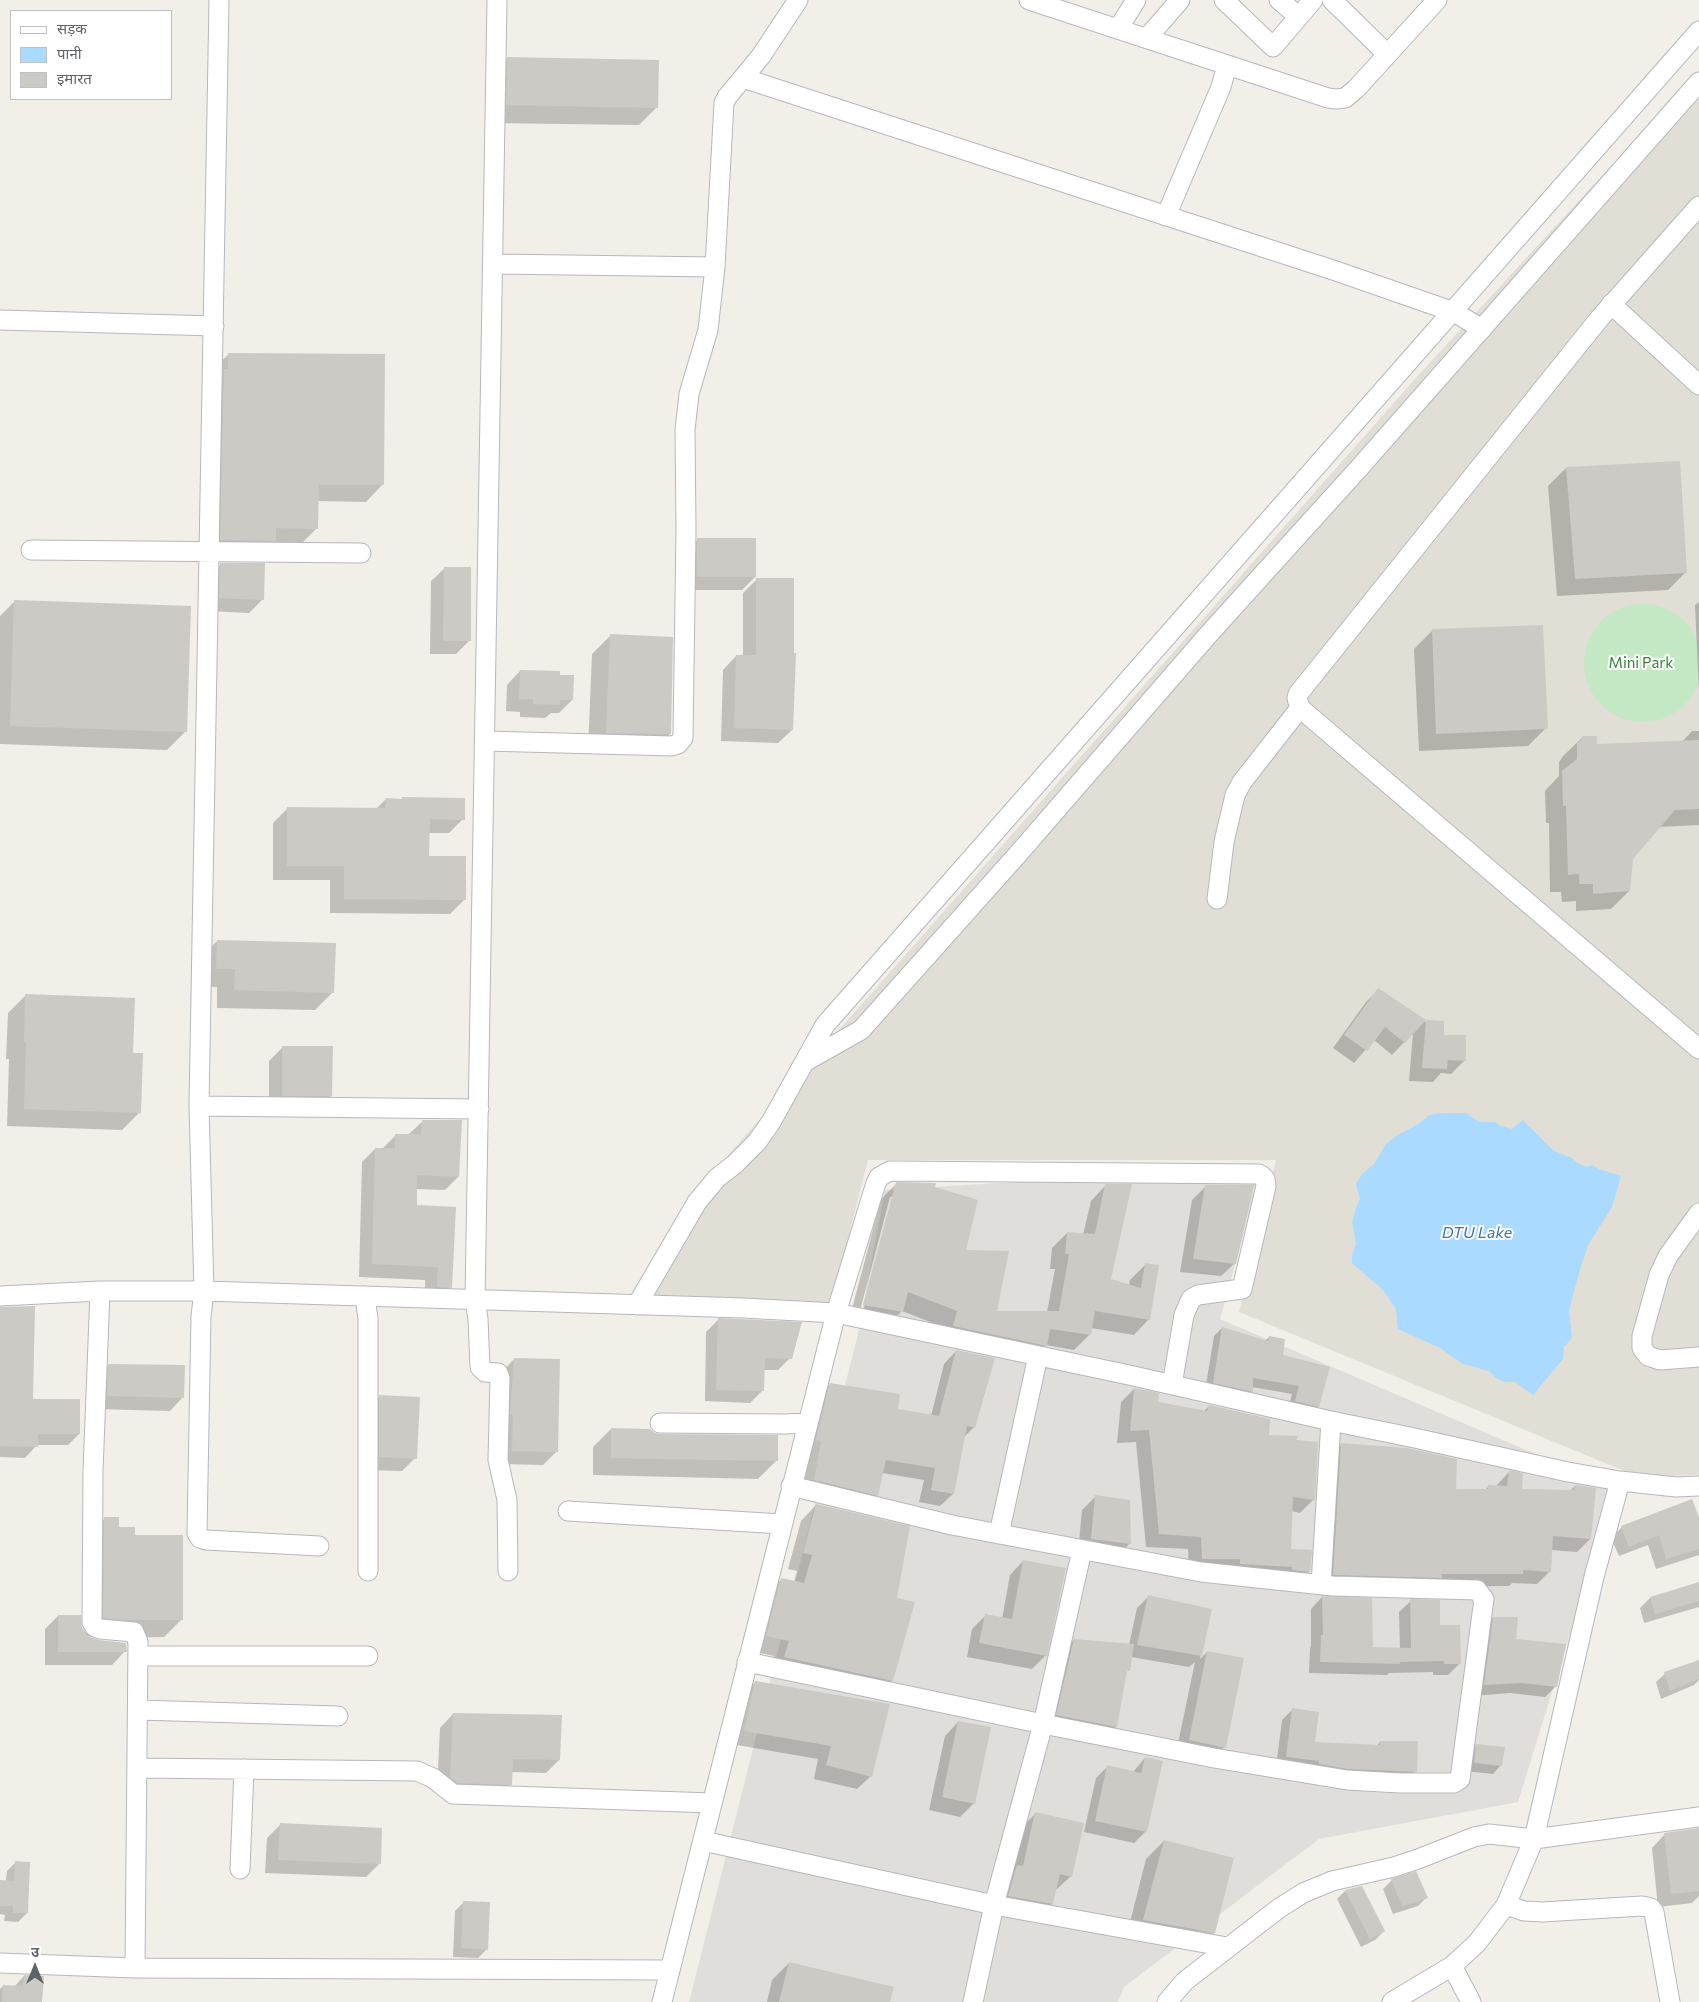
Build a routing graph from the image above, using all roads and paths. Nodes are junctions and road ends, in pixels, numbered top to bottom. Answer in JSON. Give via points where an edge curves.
{"nodes":[{"id":1,"x":220,"y":0,"type":"edge"},
{"id":2,"x":497,"y":0,"type":"edge"},
{"id":3,"x":798,"y":0,"type":"edge"},
{"id":4,"x":1029,"y":0,"type":"edge"},
{"id":5,"x":1086,"y":0,"type":"edge"},
{"id":6,"x":1136,"y":0,"type":"edge"},
{"id":7,"x":1180,"y":0,"type":"edge"},
{"id":8,"x":1224,"y":0,"type":"edge"},
{"id":9,"x":1279,"y":0,"type":"edge"},
{"id":10,"x":1313,"y":0,"type":"edge"},
{"id":11,"x":1332,"y":0,"type":"edge"},
{"id":12,"x":1437,"y":0,"type":"edge"},
{"id":13,"x":1074,"y":15,"type":"junction"},
{"id":14,"x":1298,"y":16,"type":"junction"},
{"id":15,"x":1118,"y":28,"type":"junction"},
{"id":16,"x":1699,"y":31,"type":"edge"},
{"id":17,"x":1147,"y":38,"type":"junction"},
{"id":18,"x":1273,"y":46,"type":"junction"},
{"id":19,"x":1387,"y":54,"type":"junction"},
{"id":20,"x":1228,"y":65,"type":"junction"},
{"id":21,"x":743,"y":78,"type":"junction"},
{"id":22,"x":1270,"y":79,"type":"junction"},
{"id":23,"x":1699,"y":82,"type":"edge"},
{"id":24,"x":1699,"y":206,"type":"edge"},
{"id":25,"x":1166,"y":216,"type":"junction"},
{"id":26,"x":494,"y":264,"type":"junction"},
{"id":27,"x":715,"y":267,"type":"junction"},
{"id":28,"x":1611,"y":304,"type":"junction"},
{"id":29,"x":1454,"y":312,"type":"junction"},
{"id":30,"x":0,"y":320,"type":"edge"},
{"id":31,"x":214,"y":326,"type":"junction"},
{"id":32,"x":1482,"y":329,"type":"junction"},
{"id":33,"x":1699,"y":385,"type":"edge"},
{"id":34,"x":31,"y":550,"type":"dead end"},
{"id":35,"x":208,"y":552,"type":"junction"},
{"id":36,"x":361,"y":553,"type":"dead end"},
{"id":37,"x":1300,"y":708,"type":"junction"},
{"id":38,"x":486,"y":741,"type":"junction"},
{"id":39,"x":1217,"y":899,"type":"dead end"},
{"id":40,"x":1699,"y":1049,"type":"edge"},
{"id":41,"x":805,"y":1061,"type":"junction"},
{"id":42,"x":199,"y":1106,"type":"junction"},
{"id":43,"x":479,"y":1109,"type":"junction"},
{"id":44,"x":1699,"y":1213,"type":"edge"},
{"id":45,"x":100,"y":1291,"type":"junction"},
{"id":46,"x":204,"y":1291,"type":"junction"},
{"id":47,"x":0,"y":1296,"type":"edge"},
{"id":48,"x":364,"y":1296,"type":"junction"},
{"id":49,"x":475,"y":1300,"type":"junction"},
{"id":50,"x":637,"y":1305,"type":"junction"},
{"id":51,"x":836,"y":1313,"type":"junction"},
{"id":52,"x":1038,"y":1356,"type":"junction"},
{"id":53,"x":1699,"y":1357,"type":"edge"},
{"id":54,"x":1172,"y":1385,"type":"junction"},
{"id":55,"x":1331,"y":1421,"type":"junction"},
{"id":56,"x":660,"y":1423,"type":"dead end"},
{"id":57,"x":808,"y":1423,"type":"junction"},
{"id":58,"x":1620,"y":1482,"type":"junction"},
{"id":59,"x":791,"y":1486,"type":"junction"},
{"id":60,"x":1699,"y":1486,"type":"edge"},
{"id":61,"x":568,"y":1511,"type":"dead end"},
{"id":62,"x":782,"y":1524,"type":"junction"},
{"id":63,"x":999,"y":1534,"type":"junction"},
{"id":64,"x":320,"y":1546,"type":"dead end"},
{"id":65,"x":1082,"y":1550,"type":"junction"},
{"id":66,"x":368,"y":1571,"type":"dead end"},
{"id":67,"x":508,"y":1571,"type":"dead end"},
{"id":68,"x":1321,"y":1585,"type":"junction"},
{"id":69,"x":139,"y":1656,"type":"junction"},
{"id":70,"x":368,"y":1656,"type":"dead end"},
{"id":71,"x":747,"y":1662,"type":"junction"},
{"id":72,"x":139,"y":1710,"type":"junction"},
{"id":73,"x":338,"y":1716,"type":"dead end"},
{"id":74,"x":1043,"y":1724,"type":"junction"},
{"id":75,"x":138,"y":1768,"type":"junction"},
{"id":76,"x":244,"y":1769,"type":"junction"},
{"id":77,"x":712,"y":1802,"type":"junction"},
{"id":78,"x":1699,"y":1817,"type":"edge"},
{"id":79,"x":1534,"y":1839,"type":"junction"},
{"id":80,"x":702,"y":1841,"type":"junction"},
{"id":81,"x":240,"y":1869,"type":"dead end"},
{"id":82,"x":994,"y":1905,"type":"junction"},
{"id":83,"x":1506,"y":1905,"type":"junction"},
{"id":84,"x":1227,"y":1947,"type":"junction"},
{"id":85,"x":0,"y":1963,"type":"edge"},
{"id":86,"x":1452,"y":1966,"type":"junction"},
{"id":87,"x":134,"y":1968,"type":"junction"},
{"id":88,"x":670,"y":1970,"type":"junction"},
{"id":89,"x":662,"y":2002,"type":"edge"},
{"id":90,"x":973,"y":2002,"type":"edge"},
{"id":91,"x":1167,"y":2002,"type":"edge"},
{"id":92,"x":1392,"y":2002,"type":"edge"},
{"id":93,"x":1470,"y":2002,"type":"edge"},
{"id":94,"x":1670,"y":2002,"type":"edge"}],
"edges":[{"from":1,"to":31,"type":"street"},
{"from":2,"to":26,"type":"street"},
{"from":3,"to":21,"type":"street"},
{"from":4,"to":13,"type":"street"},
{"from":5,"to":13,"type":"street"},
{"from":6,"to":15,"type":"street"},
{"from":7,"to":17,"type":"street"},
{"from":8,"to":18,"type":"street"},
{"from":9,"to":14,"type":"street"},
{"from":10,"to":14,"type":"street"},
{"from":11,"to":19,"type":"street"},
{"from":12,"to":19,"type":"street"},
{"from":13,"to":15,"type":"street"},
{"from":14,"to":18,"type":"street"},
{"from":15,"to":17,"type":"street"},
{"from":16,"to":29,"type":"street"},
{"from":17,"to":20,"type":"street"},
{"from":18,"to":22,"type":"street"},
{"from":19,"to":22,"type":"street","via":[[1345,98],[1328,98]]},
{"from":20,"to":22,"type":"street"},
{"from":20,"to":25,"type":"street"},
{"from":21,"to":25,"type":"street"},
{"from":21,"to":27,"type":"street","via":[[724,103]]},
{"from":23,"to":32,"type":"street"},
{"from":24,"to":28,"type":"street"},
{"from":25,"to":29,"type":"street"},
{"from":26,"to":27,"type":"street"},
{"from":26,"to":38,"type":"street"},
{"from":27,"to":38,"type":"street","via":[[708,330],[689,394],[685,430],[683,738],[672,746]]},
{"from":28,"to":33,"type":"street"},
{"from":28,"to":37,"type":"street","via":[[1298,694]]},
{"from":29,"to":32,"type":"street"},
{"from":29,"to":41,"type":"street","via":[[1401,368],[825,1025]]},
{"from":30,"to":31,"type":"street"},
{"from":31,"to":35,"type":"street"},
{"from":32,"to":41,"type":"street","via":[[860,1030]]},
{"from":34,"to":35,"type":"street"},
{"from":35,"to":36,"type":"street"},
{"from":35,"to":42,"type":"street"},
{"from":37,"to":39,"type":"street","via":[[1235,795],[1224,842]]},
{"from":37,"to":40,"type":"street"},
{"from":38,"to":43,"type":"street"},
{"from":41,"to":50,"type":"street","via":[[757,1142],[696,1202]]},
{"from":42,"to":43,"type":"street"},
{"from":42,"to":46,"type":"street"},
{"from":43,"to":49,"type":"street"},
{"from":44,"to":53,"type":"street","via":[[1668,1256],[1659,1275],[1642,1336],[1642,1348],[1648,1356],[1660,1360]]},
{"from":45,"to":46,"type":"street"},
{"from":45,"to":47,"type":"street"},
{"from":45,"to":69,"type":"street","via":[[93,1471],[92,1622],[100,1630],[134,1632]]},
{"from":46,"to":48,"type":"street"},
{"from":46,"to":64,"type":"street","via":[[200,1316],[197,1534],[206,1540]]},
{"from":48,"to":49,"type":"street"},
{"from":48,"to":66,"type":"street","via":[[368,1319]]},
{"from":49,"to":50,"type":"street"},
{"from":49,"to":67,"type":"street","via":[[480,1367],[485,1372],[498,1373],[500,1378],[498,1460],[508,1500]]},
{"from":50,"to":51,"type":"street"},
{"from":51,"to":52,"type":"street"},
{"from":51,"to":54,"type":"street","via":[[876,1183],[890,1171],[1259,1174],[1265,1179],[1266,1186],[1242,1289],[1191,1298],[1184,1315]]},
{"from":51,"to":57,"type":"street"},
{"from":52,"to":54,"type":"street"},
{"from":52,"to":63,"type":"street"},
{"from":54,"to":55,"type":"street"},
{"from":55,"to":58,"type":"street"},
{"from":55,"to":68,"type":"street"},
{"from":56,"to":57,"type":"street"},
{"from":57,"to":59,"type":"street"},
{"from":58,"to":60,"type":"street"},
{"from":58,"to":79,"type":"street","via":[[1594,1576]]},
{"from":59,"to":62,"type":"street"},
{"from":59,"to":63,"type":"street"},
{"from":61,"to":62,"type":"street"},
{"from":62,"to":71,"type":"street"},
{"from":63,"to":65,"type":"street"},
{"from":65,"to":68,"type":"street","via":[[1201,1572]]},
{"from":65,"to":74,"type":"street"},
{"from":68,"to":74,"type":"street","via":[[1471,1589],[1482,1593],[1484,1598],[1458,1782],[1347,1780]]},
{"from":69,"to":70,"type":"street"},
{"from":69,"to":72,"type":"street"},
{"from":71,"to":74,"type":"street"},
{"from":71,"to":77,"type":"street"},
{"from":72,"to":73,"type":"street"},
{"from":72,"to":75,"type":"street"},
{"from":74,"to":82,"type":"street"},
{"from":75,"to":76,"type":"street"},
{"from":75,"to":87,"type":"street"},
{"from":76,"to":77,"type":"street","via":[[417,1771],[433,1778],[453,1794]]},
{"from":76,"to":81,"type":"street"},
{"from":77,"to":80,"type":"street"},
{"from":78,"to":79,"type":"street"},
{"from":79,"to":83,"type":"street"},
{"from":79,"to":84,"type":"street","via":[[1489,1834],[1474,1837],[1418,1860],[1332,1881],[1303,1893]]},
{"from":80,"to":82,"type":"street"},
{"from":80,"to":88,"type":"street"},
{"from":82,"to":84,"type":"street"},
{"from":82,"to":90,"type":"street"},
{"from":83,"to":86,"type":"street","via":[[1477,1943]]},
{"from":83,"to":94,"type":"street","via":[[1542,1912],[1651,1908]]},
{"from":84,"to":91,"type":"street","via":[[1186,1981]]},
{"from":85,"to":87,"type":"street"},
{"from":86,"to":92,"type":"street"},
{"from":86,"to":93,"type":"street"},
{"from":87,"to":88,"type":"street"},
{"from":88,"to":89,"type":"street"}]}
